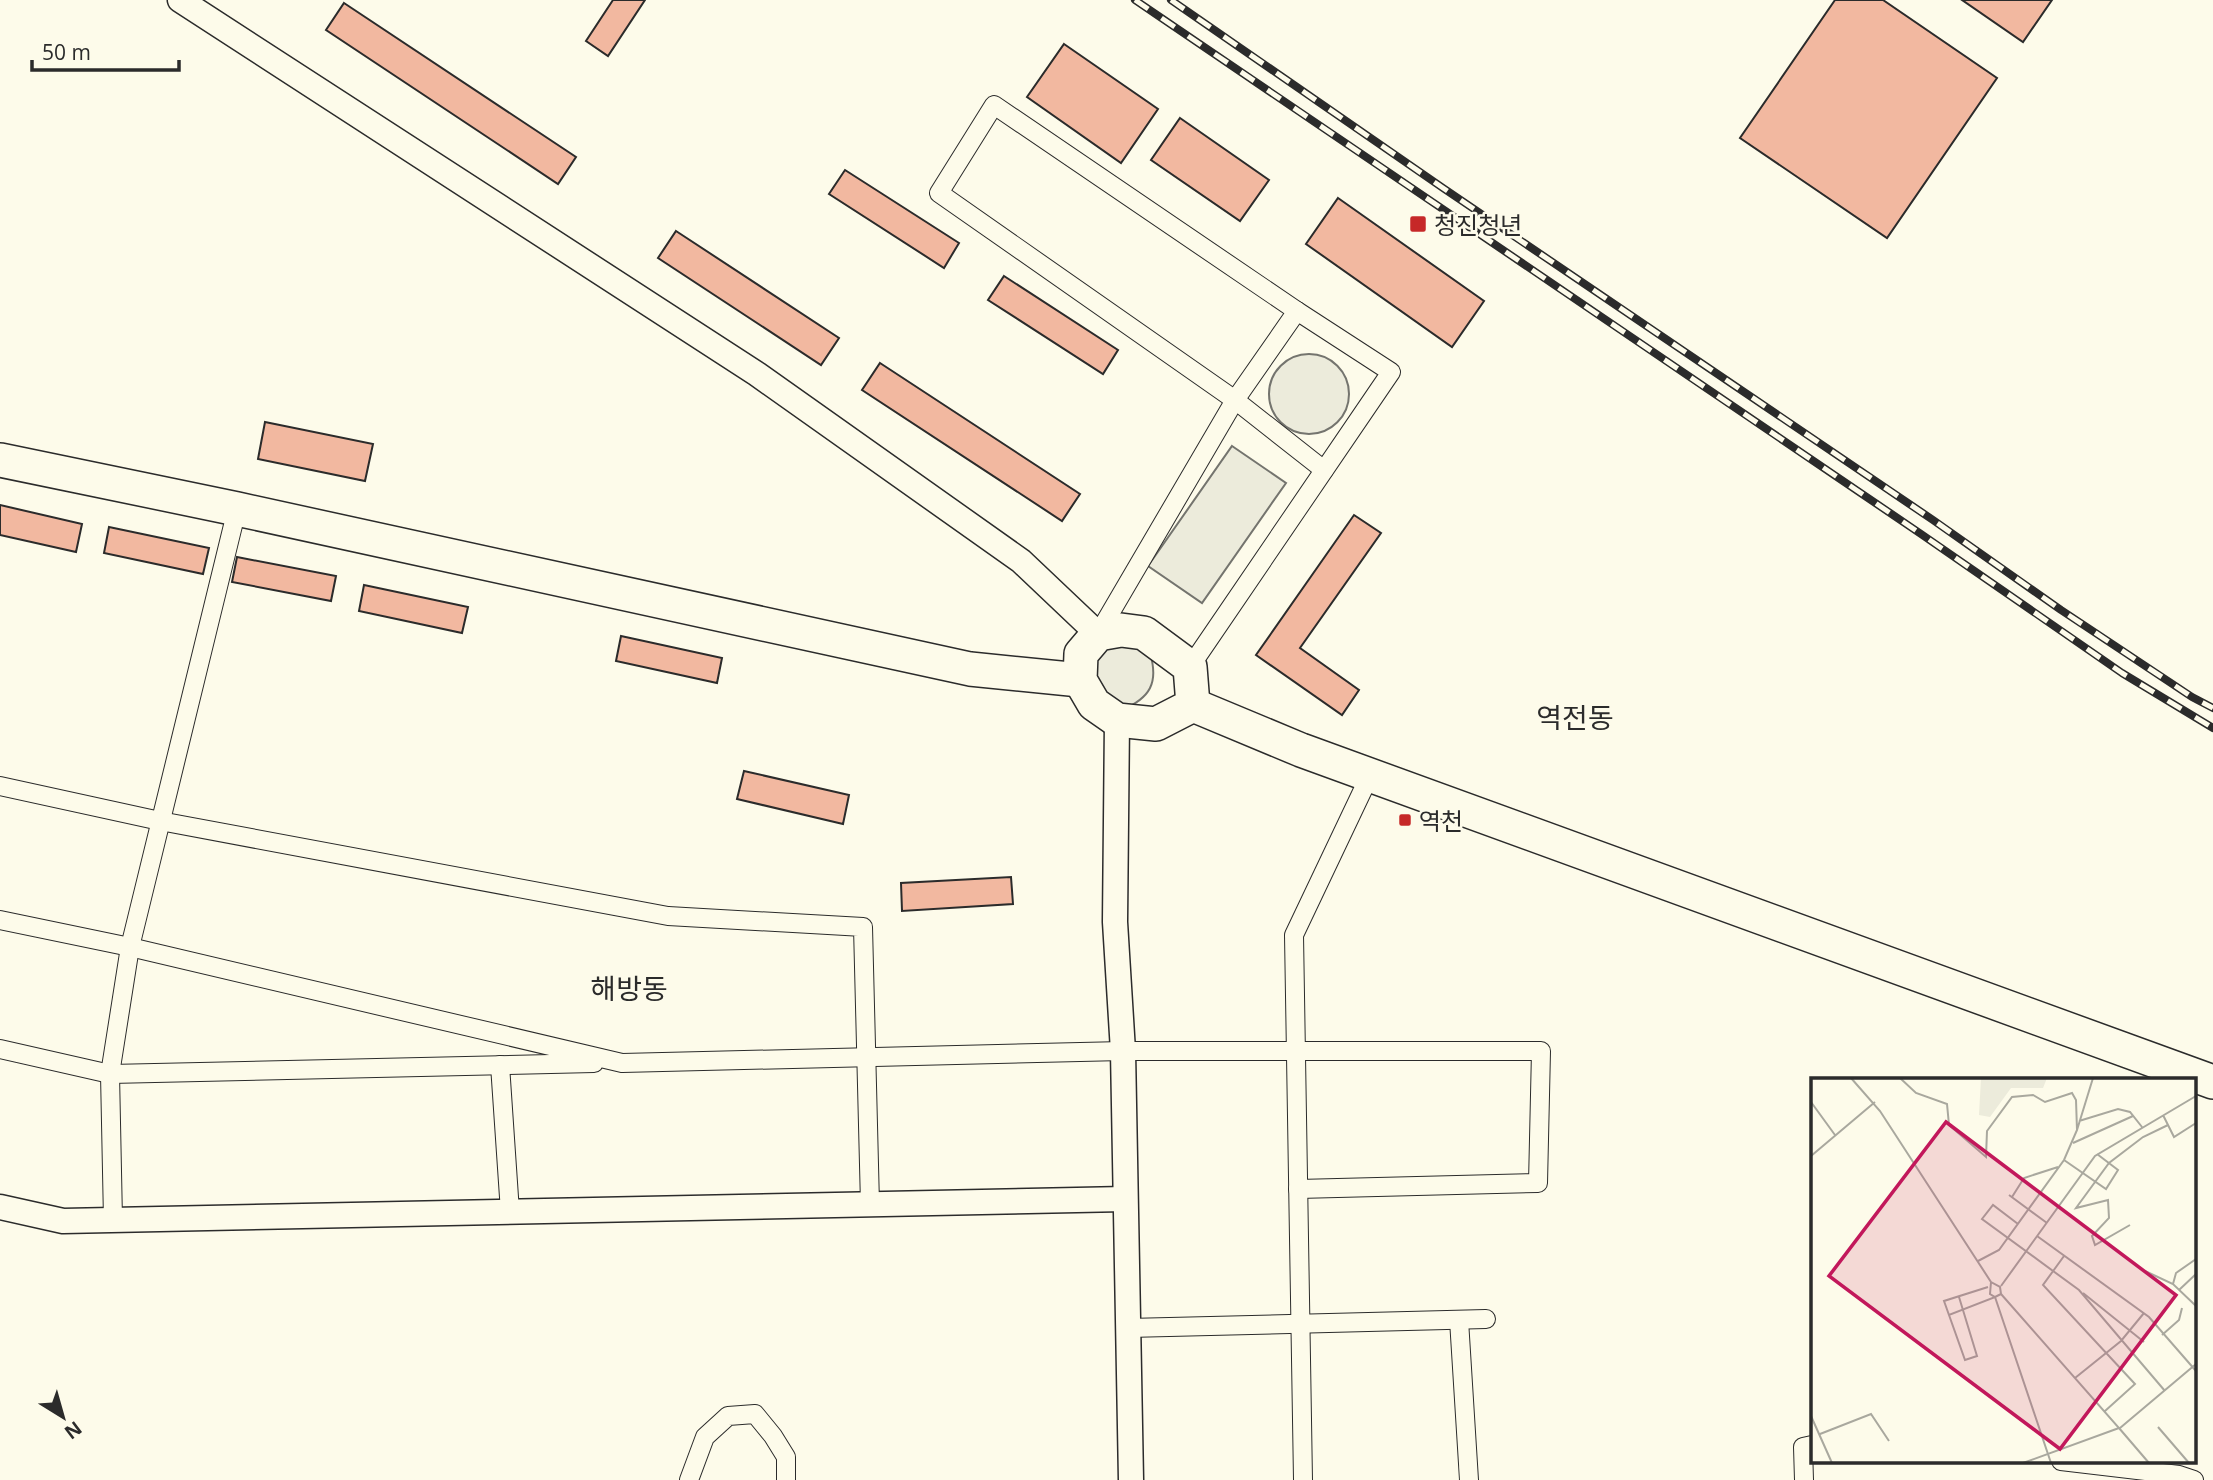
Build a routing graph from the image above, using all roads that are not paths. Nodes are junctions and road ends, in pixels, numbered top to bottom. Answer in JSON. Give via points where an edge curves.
{"nodes":[{"id":1,"x":180,"y":0,"type":"edge"},
{"id":2,"x":1297,"y":311,"type":"junction"},
{"id":3,"x":1235,"y":400,"type":"junction"},
{"id":4,"x":0,"y":460,"type":"edge"},
{"id":5,"x":1324,"y":470,"type":"junction"},
{"id":6,"x":237,"y":509,"type":"junction"},
{"id":7,"x":1098,"y":634,"type":"junction"},
{"id":8,"x":1190,"y":667,"type":"junction"},
{"id":9,"x":1080,"y":680,"type":"junction"},
{"id":10,"x":1193,"y":705,"type":"junction"},
{"id":11,"x":1117,"y":720,"type":"junction"},
{"id":12,"x":1370,"y":775,"type":"junction"},
{"id":13,"x":0,"y":786,"type":"edge"},
{"id":14,"x":160,"y":821,"type":"junction"},
{"id":15,"x":0,"y":920,"type":"edge"},
{"id":16,"x":130,"y":947,"type":"junction"},
{"id":17,"x":0,"y":1049,"type":"edge"},
{"id":18,"x":1123,"y":1051,"type":"junction"},
{"id":19,"x":1296,"y":1051,"type":"junction"},
{"id":20,"x":866,"y":1057,"type":"junction"},
{"id":21,"x":622,"y":1062,"type":"junction"},
{"id":22,"x":500,"y":1065,"type":"junction"},
{"id":23,"x":110,"y":1074,"type":"junction"},
{"id":24,"x":2213,"y":1082,"type":"edge"},
{"id":25,"x":1298,"y":1189,"type":"junction"},
{"id":26,"x":1125,"y":1199,"type":"junction"},
{"id":27,"x":870,"y":1204,"type":"junction"},
{"id":28,"x":0,"y":1207,"type":"edge"},
{"id":29,"x":510,"y":1212,"type":"junction"},
{"id":30,"x":113,"y":1220,"type":"junction"},
{"id":31,"x":1486,"y":1319,"type":"dead end"},
{"id":32,"x":1459,"y":1320,"type":"junction"},
{"id":33,"x":1301,"y":1324,"type":"junction"},
{"id":34,"x":1128,"y":1328,"type":"junction"},
{"id":35,"x":1811,"y":1446,"type":"edge"},
{"id":36,"x":2069,"y":1462,"type":"edge"},
{"id":37,"x":689,"y":1480,"type":"edge"},
{"id":38,"x":786,"y":1480,"type":"edge"},
{"id":39,"x":1131,"y":1480,"type":"edge"},
{"id":40,"x":1303,"y":1480,"type":"edge"},
{"id":41,"x":1469,"y":1480,"type":"edge"},
{"id":42,"x":1804,"y":1480,"type":"edge"},
{"id":43,"x":2194,"y":1480,"type":"edge"}],
"edges":[{"from":1,"to":7,"type":"street","via":[[757,374],[1021,561]]},
{"from":2,"to":3,"type":"street"},
{"from":2,"to":3,"type":"street","via":[[994,105],[939,193]]},
{"from":2,"to":5,"type":"street","via":[[1391,372]]},
{"from":3,"to":5,"type":"street"},
{"from":3,"to":7,"type":"street"},
{"from":4,"to":6,"type":"highway"},
{"from":5,"to":8,"type":"street"},
{"from":6,"to":9,"type":"highway","via":[[970,669]]},
{"from":6,"to":14,"type":"street"},
{"from":7,"to":8,"type":"highway","via":[[1144,633]]},
{"from":7,"to":9,"type":"highway","via":[[1081,654]]},
{"from":8,"to":10,"type":"highway"},
{"from":9,"to":11,"type":"highway","via":[[1094,704]]},
{"from":10,"to":11,"type":"highway","via":[[1156,724]]},
{"from":10,"to":12,"type":"highway"},
{"from":11,"to":18,"type":"street","via":[[1115,922]]},
{"from":12,"to":19,"type":"street","via":[[1294,935]]},
{"from":12,"to":24,"type":"highway"},
{"from":13,"to":14,"type":"street"},
{"from":14,"to":16,"type":"street"},
{"from":14,"to":20,"type":"street","via":[[668,916],[863,927]]},
{"from":15,"to":16,"type":"street"},
{"from":16,"to":21,"type":"street"},
{"from":16,"to":23,"type":"street"},
{"from":17,"to":23,"type":"street"},
{"from":18,"to":19,"type":"street"},
{"from":18,"to":20,"type":"street"},
{"from":18,"to":26,"type":"street"},
{"from":19,"to":25,"type":"street"},
{"from":19,"to":25,"type":"street","via":[[1541,1051],[1538,1183]]},
{"from":20,"to":21,"type":"street"},
{"from":20,"to":27,"type":"street"},
{"from":21,"to":22,"type":"street"},
{"from":22,"to":23,"type":"street"},
{"from":22,"to":29,"type":"street"},
{"from":23,"to":30,"type":"street"},
{"from":25,"to":33,"type":"street"},
{"from":26,"to":27,"type":"street"},
{"from":26,"to":34,"type":"street"},
{"from":27,"to":29,"type":"street"},
{"from":28,"to":30,"type":"street","via":[[63,1221]]},
{"from":29,"to":30,"type":"street"},
{"from":31,"to":32,"type":"street"},
{"from":32,"to":33,"type":"street"},
{"from":32,"to":41,"type":"street"},
{"from":33,"to":34,"type":"street"},
{"from":33,"to":40,"type":"street"},
{"from":34,"to":39,"type":"street"},
{"from":35,"to":42,"type":"street","via":[[1803,1447]]},
{"from":36,"to":43,"type":"street"},
{"from":37,"to":38,"type":"street","via":[[705,1437],[728,1416],[755,1414],[786,1457]]}]}
